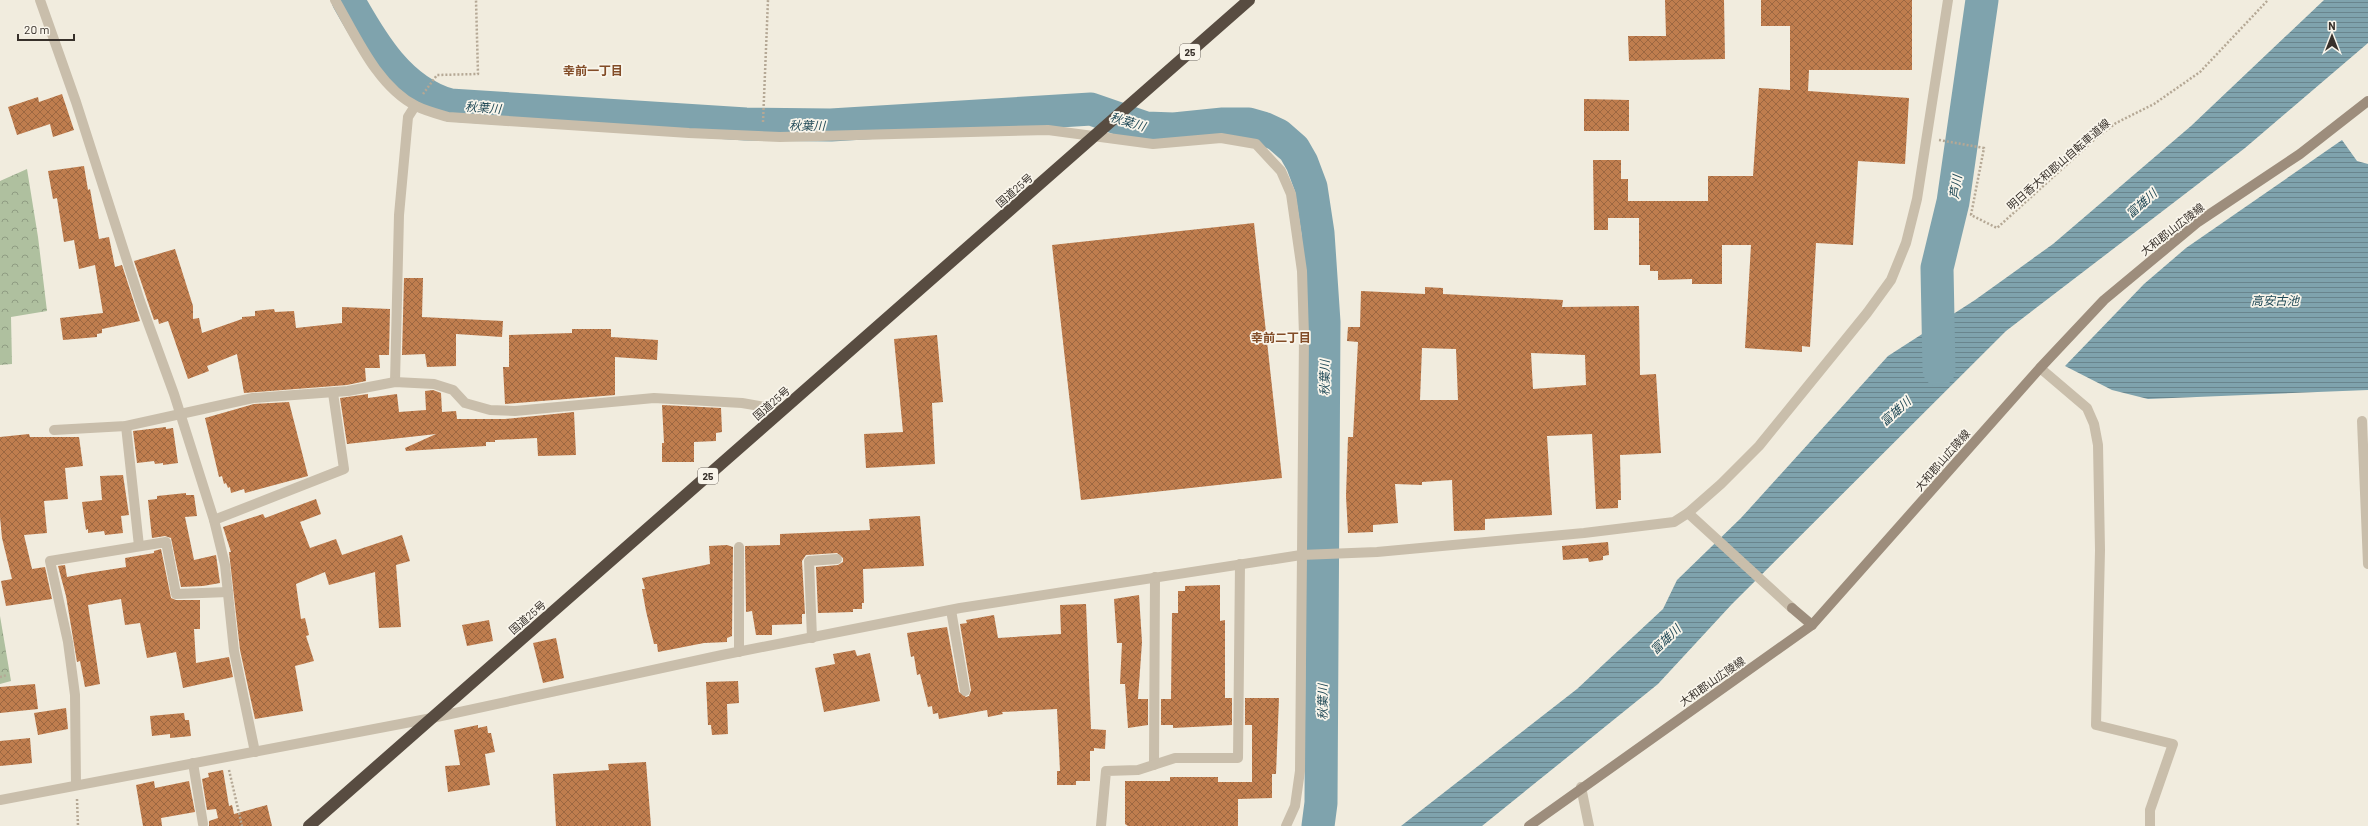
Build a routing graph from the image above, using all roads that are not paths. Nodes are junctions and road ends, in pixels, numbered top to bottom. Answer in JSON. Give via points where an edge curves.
{"nodes":[{"id":1,"x":40,"y":0,"type":"edge"},
{"id":2,"x":335,"y":0,"type":"edge"},
{"id":3,"x":1249,"y":0,"type":"edge"},
{"id":4,"x":1948,"y":0,"type":"edge"},
{"id":5,"x":2368,"y":101,"type":"edge"},
{"id":6,"x":415,"y":106,"type":"junction"},
{"id":7,"x":1096,"y":135,"type":"junction"},
{"id":8,"x":2040,"y":368,"type":"junction"},
{"id":9,"x":395,"y":382,"type":"junction"},
{"id":10,"x":333,"y":393,"type":"junction"},
{"id":11,"x":783,"y":410,"type":"junction"},
{"id":12,"x":181,"y":414,"type":"junction"},
{"id":13,"x":2362,"y":421,"type":"dead end"},
{"id":14,"x":126,"y":426,"type":"junction"},
{"id":15,"x":54,"y":430,"type":"dead end"},
{"id":16,"x":1688,"y":513,"type":"junction"},
{"id":17,"x":214,"y":520,"type":"junction"},
{"id":18,"x":138,"y":546,"type":"junction"},
{"id":19,"x":739,"y":547,"type":"dead end"},
{"id":20,"x":1301,"y":555,"type":"junction"},
{"id":21,"x":837,"y":559,"type":"dead end"},
{"id":22,"x":1240,"y":564,"type":"junction"},
{"id":23,"x":2368,"y":564,"type":"edge"},
{"id":24,"x":1155,"y":577,"type":"junction"},
{"id":25,"x":228,"y":592,"type":"junction"},
{"id":26,"x":1792,"y":608,"type":"joint"},
{"id":27,"x":951,"y":610,"type":"junction"},
{"id":28,"x":1812,"y":625,"type":"junction"},
{"id":29,"x":812,"y":638,"type":"junction"},
{"id":30,"x":739,"y":652,"type":"junction"},
{"id":31,"x":965,"y":691,"type":"dead end"},
{"id":32,"x":432,"y":718,"type":"junction"},
{"id":33,"x":255,"y":752,"type":"junction"},
{"id":34,"x":193,"y":763,"type":"junction"},
{"id":35,"x":1154,"y":765,"type":"junction"},
{"id":36,"x":76,"y":785,"type":"junction"},
{"id":37,"x":1581,"y":787,"type":"junction"},
{"id":38,"x":0,"y":800,"type":"edge"},
{"id":39,"x":203,"y":824,"type":"dead end"},
{"id":40,"x":309,"y":826,"type":"edge"},
{"id":41,"x":1101,"y":826,"type":"edge"},
{"id":42,"x":1286,"y":826,"type":"edge"},
{"id":43,"x":1529,"y":826,"type":"edge"},
{"id":44,"x":1589,"y":826,"type":"edge"},
{"id":45,"x":2150,"y":826,"type":"edge"}],
"edges":[{"from":1,"to":12,"type":"street","via":[[76,102],[140,301]]},
{"from":2,"to":6,"type":"street","via":[[375,68],[396,91]]},
{"from":3,"to":7,"type":"highway","name":"国道25号","number":"25"},
{"from":4,"to":16,"type":"street","via":[[1917,199],[1906,243],[1891,280],[1759,446]]},
{"from":5,"to":8,"type":"main road","name":"大和郡山広陵線","via":[[2300,154],[2198,222],[2104,300]]},
{"from":6,"to":7,"type":"street","via":[[448,117],[471,120],[780,137],[1048,130]]},
{"from":6,"to":9,"type":"street","via":[[408,117],[399,215]]},
{"from":7,"to":11,"type":"highway","name":"国道25号","number":"25"},
{"from":7,"to":20,"type":"street","via":[[1120,141],[1152,144],[1221,138],[1256,144],[1281,171],[1291,194],[1302,271],[1304,336]]},
{"from":8,"to":28,"type":"main road","name":"大和郡山広陵線"},
{"from":8,"to":45,"type":"street","via":[[2087,408],[2094,424],[2098,445],[2100,550],[2096,725],[2173,744],[2150,810]]},
{"from":9,"to":10,"type":"street"},
{"from":9,"to":11,"type":"street","via":[[434,384],[453,390],[465,403],[490,410],[515,411],[654,398],[742,403]]},
{"from":10,"to":12,"type":"street","via":[[254,398]]},
{"from":10,"to":17,"type":"street","via":[[344,469]]},
{"from":11,"to":32,"type":"highway","name":"国道25号","number":"25"},
{"from":12,"to":14,"type":"street"},
{"from":12,"to":17,"type":"street"},
{"from":13,"to":23,"type":"street"},
{"from":14,"to":15,"type":"street"},
{"from":14,"to":18,"type":"street"},
{"from":16,"to":20,"type":"street","via":[[1674,522],[1659,525],[1342,554]]},
{"from":16,"to":26,"type":"street"},
{"from":17,"to":25,"type":"street","via":[[225,565]]},
{"from":18,"to":25,"type":"street","via":[[166,542],[176,594]]},
{"from":18,"to":36,"type":"street","via":[[50,561],[68,642],[75,695]]},
{"from":19,"to":30,"type":"street"},
{"from":20,"to":22,"type":"street"},
{"from":20,"to":42,"type":"street","via":[[1300,771],[1295,806]]},
{"from":21,"to":29,"type":"street","via":[[810,561]]},
{"from":22,"to":24,"type":"street"},
{"from":22,"to":35,"type":"street","via":[[1238,758],[1175,758]]},
{"from":24,"to":27,"type":"street"},
{"from":24,"to":35,"type":"street"},
{"from":25,"to":33,"type":"street","via":[[234,651]]},
{"from":26,"to":28,"type":"main road"},
{"from":27,"to":29,"type":"street"},
{"from":27,"to":31,"type":"street"},
{"from":28,"to":37,"type":"main road","name":"大和郡山広陵線"},
{"from":29,"to":30,"type":"street"},
{"from":30,"to":32,"type":"street"},
{"from":32,"to":33,"type":"street"},
{"from":32,"to":40,"type":"highway","name":"国道25号","number":"25"},
{"from":33,"to":34,"type":"street"},
{"from":34,"to":36,"type":"street"},
{"from":34,"to":39,"type":"street"},
{"from":35,"to":41,"type":"street","via":[[1138,770],[1106,771]]},
{"from":36,"to":38,"type":"street"},
{"from":37,"to":43,"type":"main road","name":"大和郡山広陵線"},
{"from":37,"to":44,"type":"street"}]}
